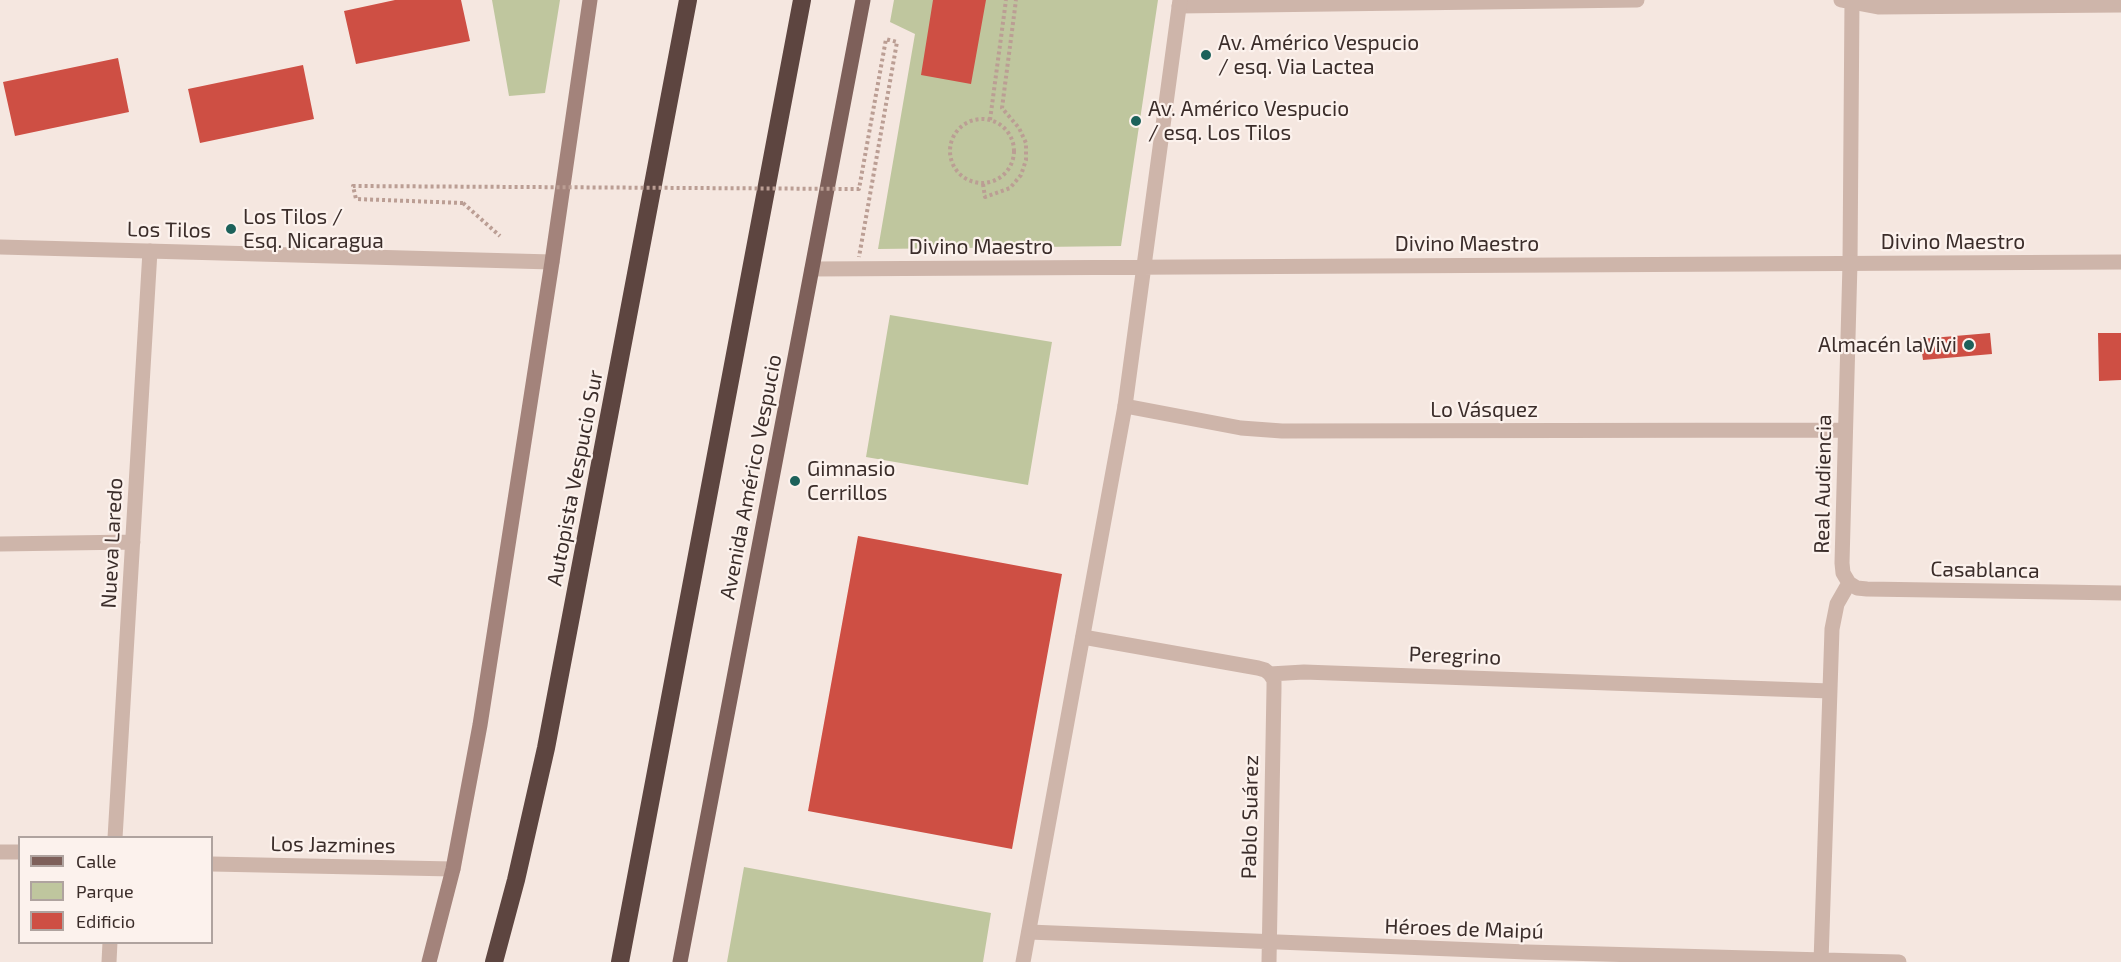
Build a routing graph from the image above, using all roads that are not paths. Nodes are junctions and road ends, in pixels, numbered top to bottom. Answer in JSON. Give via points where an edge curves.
{"nodes":[{"id":1,"x":590,"y":0,"type":"edge"},
{"id":2,"x":688,"y":0,"type":"edge"},
{"id":3,"x":802,"y":0,"type":"edge"},
{"id":4,"x":862,"y":0,"type":"edge"},
{"id":5,"x":1637,"y":0,"type":"edge"},
{"id":6,"x":1848,"y":1,"type":"edge"},
{"id":7,"x":1179,"y":3,"type":"edge"},
{"id":8,"x":2121,"y":5,"type":"edge"},
{"id":9,"x":0,"y":247,"type":"edge"},
{"id":10,"x":150,"y":251,"type":"junction"},
{"id":11,"x":552,"y":262,"type":"junction"},
{"id":12,"x":2121,"y":262,"type":"edge"},
{"id":13,"x":1850,"y":263,"type":"junction"},
{"id":14,"x":1144,"y":267,"type":"junction"},
{"id":15,"x":812,"y":269,"type":"junction"},
{"id":16,"x":1125,"y":406,"type":"junction"},
{"id":17,"x":1845,"y":430,"type":"junction"},
{"id":18,"x":133,"y":542,"type":"junction"},
{"id":19,"x":0,"y":544,"type":"edge"},
{"id":20,"x":1849,"y":582,"type":"junction"},
{"id":21,"x":2121,"y":593,"type":"edge"},
{"id":22,"x":1083,"y":638,"type":"junction"},
{"id":23,"x":1270,"y":674,"type":"junction"},
{"id":24,"x":1830,"y":691,"type":"junction"},
{"id":25,"x":116,"y":836,"type":"edge"},
{"id":26,"x":0,"y":852,"type":"edge"},
{"id":27,"x":18,"y":852,"type":"edge"},
{"id":28,"x":213,"y":864,"type":"edge"},
{"id":29,"x":453,"y":869,"type":"junction"},
{"id":30,"x":1029,"y":932,"type":"junction"},
{"id":31,"x":1269,"y":943,"type":"junction"},
{"id":32,"x":110,"y":944,"type":"edge"},
{"id":33,"x":1527,"y":957,"type":"edge"},
{"id":34,"x":1821,"y":961,"type":"edge"},
{"id":35,"x":109,"y":962,"type":"edge"},
{"id":36,"x":429,"y":962,"type":"edge"},
{"id":37,"x":494,"y":962,"type":"edge"},
{"id":38,"x":620,"y":962,"type":"edge"},
{"id":39,"x":680,"y":962,"type":"edge"},
{"id":40,"x":1023,"y":962,"type":"edge"},
{"id":41,"x":1269,"y":962,"type":"edge"},
{"id":42,"x":1899,"y":962,"type":"edge"}],
"edges":[{"from":1,"to":11,"type":"main road"},
{"from":2,"to":37,"type":"highway","name":"Autopista Vespucio Sur","via":[[546,748]]},
{"from":3,"to":38,"type":"highway"},
{"from":4,"to":15,"type":"main road","name":"Avenida Américo Vespucio"},
{"from":5,"to":7,"type":"street"},
{"from":6,"to":8,"type":"street","via":[[1878,7]]},
{"from":6,"to":13,"type":"street","name":"Real Audiencia"},
{"from":7,"to":14,"type":"street"},
{"from":9,"to":10,"type":"street","name":"Los Tilos"},
{"from":10,"to":11,"type":"street","name":"Los Tilos"},
{"from":10,"to":18,"type":"street","name":"Nueva Laredo"},
{"from":11,"to":29,"type":"main road","via":[[480,725]]},
{"from":12,"to":13,"type":"street","name":"Divino Maestro"},
{"from":13,"to":14,"type":"street","name":"Divino Maestro"},
{"from":13,"to":17,"type":"street","name":"Real Audiencia"},
{"from":14,"to":15,"type":"street","name":"Divino Maestro"},
{"from":14,"to":16,"type":"street"},
{"from":15,"to":39,"type":"main road","name":"Avenida Américo Vespucio"},
{"from":16,"to":17,"type":"street","name":"Lo Vásquez","via":[[1241,428],[1282,430]]},
{"from":16,"to":22,"type":"street"},
{"from":17,"to":20,"type":"street","name":"Real Audiencia","via":[[1842,563]]},
{"from":18,"to":19,"type":"street"},
{"from":18,"to":25,"type":"street","name":"Nueva Laredo"},
{"from":20,"to":21,"type":"street","name":"Casablanca","via":[[1867,590]]},
{"from":20,"to":24,"type":"street","via":[[1833,617]]},
{"from":22,"to":23,"type":"street","name":"Peregrino","via":[[1258,668]]},
{"from":22,"to":30,"type":"street"},
{"from":23,"to":24,"type":"street","name":"Peregrino","via":[[1304,672]]},
{"from":23,"to":31,"type":"street","name":"Pablo Suárez","via":[[1274,688]]},
{"from":24,"to":34,"type":"street"},
{"from":26,"to":27,"type":"street"},
{"from":28,"to":29,"type":"street","name":"Los Jazmines"},
{"from":29,"to":36,"type":"main road"},
{"from":30,"to":31,"type":"street","name":"Héroes de Maipú"},
{"from":30,"to":40,"type":"street"},
{"from":31,"to":33,"type":"street","name":"Héroes de Maipú"},
{"from":31,"to":41,"type":"street","name":"Pablo Suárez"},
{"from":32,"to":35,"type":"street"},
{"from":33,"to":34,"type":"street","name":"Héroes de Maipú"},
{"from":34,"to":42,"type":"street","name":"Héroes de Maipú"}]}
